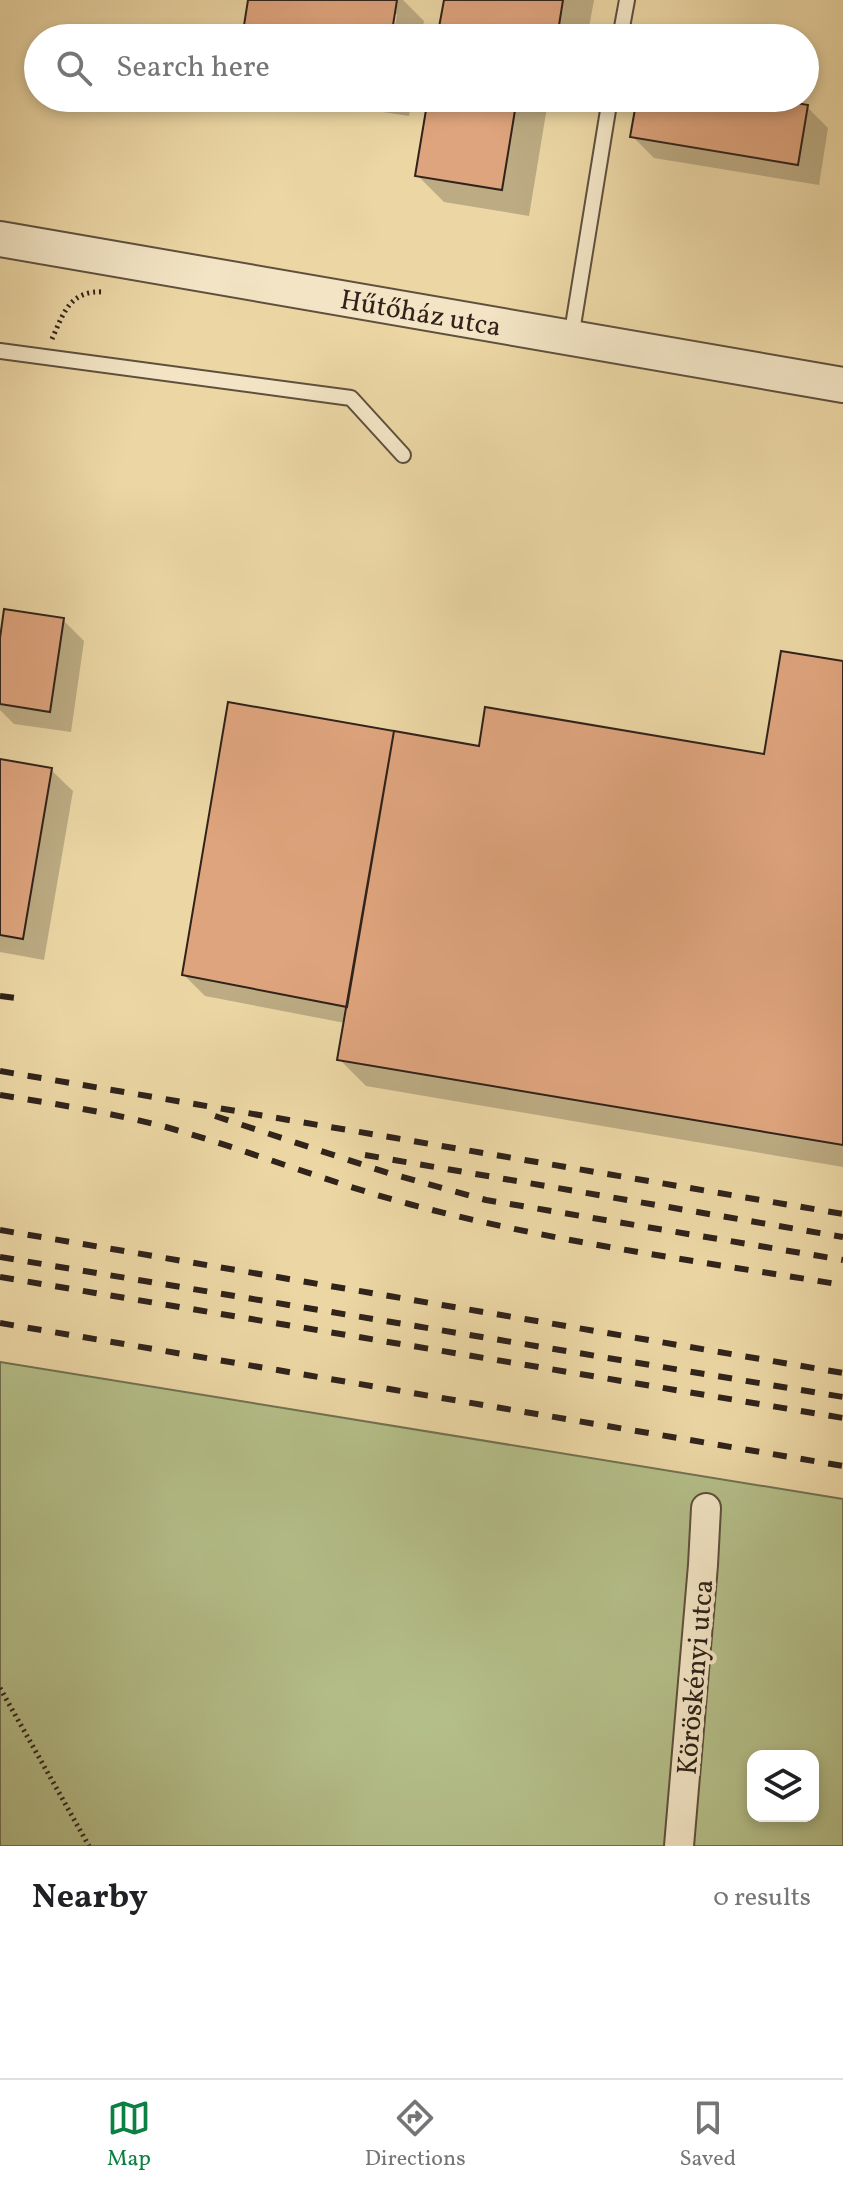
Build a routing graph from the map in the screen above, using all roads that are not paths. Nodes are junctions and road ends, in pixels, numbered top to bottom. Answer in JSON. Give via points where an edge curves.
{"nodes":[{"id":1,"x":627,"y":0,"type":"edge"},
{"id":2,"x":623,"y":24,"type":"edge"},
{"id":3,"x":608,"y":112,"type":"edge"},
{"id":4,"x":0,"y":239,"type":"edge"},
{"id":5,"x":571,"y":338,"type":"junction"},
{"id":6,"x":0,"y":351,"type":"edge"},
{"id":7,"x":843,"y":385,"type":"edge"},
{"id":8,"x":403,"y":455,"type":"dead end"},
{"id":9,"x":706,"y":1508,"type":"dead end"},
{"id":10,"x":679,"y":1846,"type":"edge"}],
"edges":[{"from":1,"to":2,"type":"lane"},
{"from":3,"to":5,"type":"lane"},
{"from":4,"to":5,"type":"street","name":"Hűtőház utca"},
{"from":5,"to":7,"type":"street","name":"Hűtőház utca"},
{"from":6,"to":8,"type":"lane","via":[[351,398]]},
{"from":9,"to":10,"type":"street","name":"Köröskényi utca"}]}
